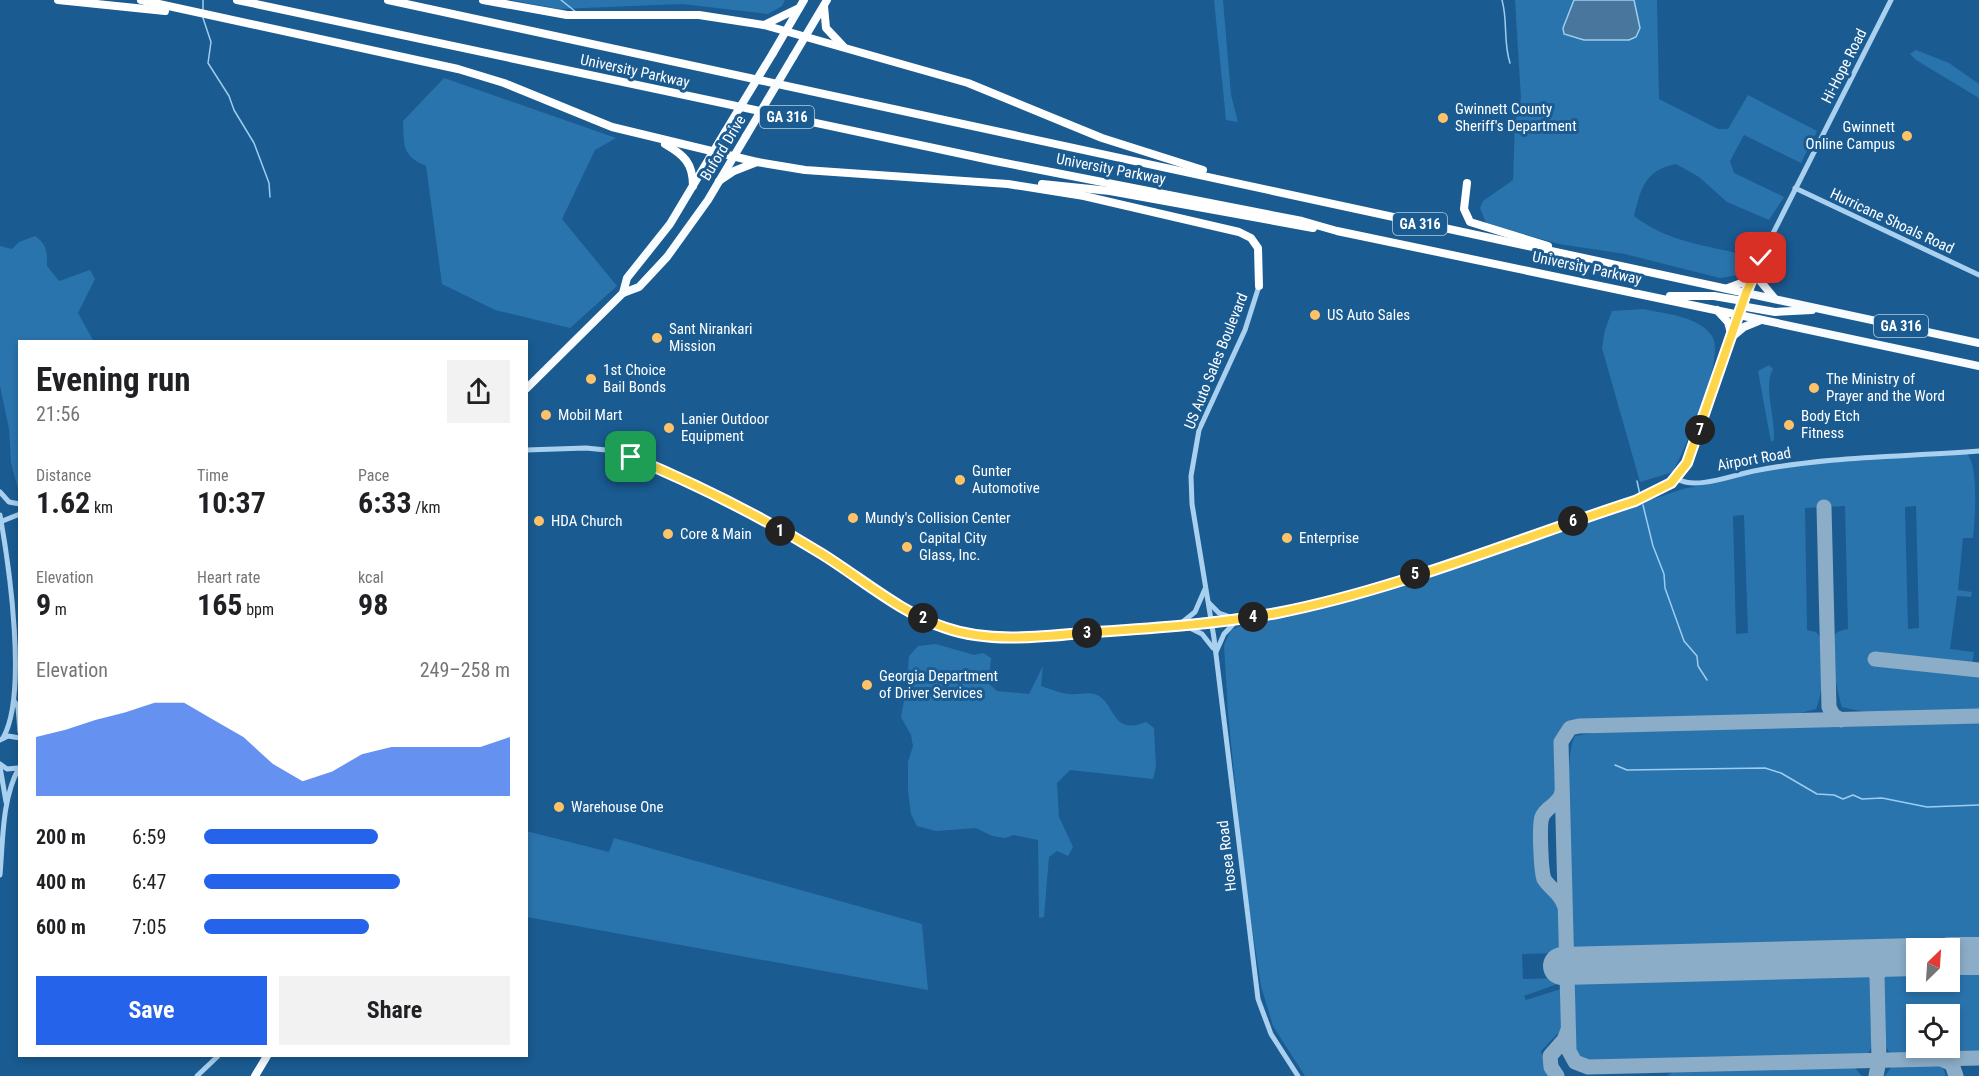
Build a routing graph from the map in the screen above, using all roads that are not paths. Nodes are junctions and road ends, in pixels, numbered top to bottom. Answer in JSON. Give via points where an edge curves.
{"nodes":[{"id":1,"x":58,"y":0,"type":"edge"},
{"id":2,"x":141,"y":0,"type":"edge"},
{"id":3,"x":237,"y":0,"type":"edge"},
{"id":4,"x":388,"y":0,"type":"edge"},
{"id":5,"x":483,"y":0,"type":"edge"},
{"id":6,"x":1891,"y":0,"type":"edge"},
{"id":7,"x":825,"y":3,"type":"edge"},
{"id":8,"x":802,"y":4,"type":"edge"},
{"id":9,"x":211,"y":16,"type":"junction"},
{"id":10,"x":764,"y":25,"type":"junction"},
{"id":11,"x":784,"y":32,"type":"junction"},
{"id":12,"x":806,"y":38,"type":"junction"},
{"id":13,"x":848,"y":50,"type":"junction"},
{"id":14,"x":660,"y":141,"type":"junction"},
{"id":15,"x":713,"y":152,"type":"junction"},
{"id":16,"x":734,"y":156,"type":"junction"},
{"id":17,"x":757,"y":162,"type":"junction"},
{"id":18,"x":719,"y":181,"type":"junction"},
{"id":19,"x":1467,"y":183,"type":"dead end"},
{"id":20,"x":1008,"y":184,"type":"junction"},
{"id":21,"x":693,"y":186,"type":"junction"},
{"id":22,"x":1795,"y":188,"type":"junction"},
{"id":23,"x":1270,"y":190,"type":"junction"},
{"id":24,"x":1337,"y":231,"type":"junction"},
{"id":25,"x":1571,"y":256,"type":"junction"},
{"id":26,"x":1761,"y":258,"type":"junction"},
{"id":27,"x":1979,"y":275,"type":"edge"},
{"id":28,"x":1259,"y":286,"type":"joint"},
{"id":29,"x":1725,"y":289,"type":"junction"},
{"id":30,"x":623,"y":294,"type":"junction"},
{"id":31,"x":1661,"y":297,"type":"junction"},
{"id":32,"x":1776,"y":300,"type":"junction"},
{"id":33,"x":1742,"y":304,"type":"junction"},
{"id":34,"x":1717,"y":310,"type":"junction"},
{"id":35,"x":1822,"y":310,"type":"junction"},
{"id":36,"x":1762,"y":319,"type":"junction"},
{"id":37,"x":1732,"y":337,"type":"junction"},
{"id":38,"x":1979,"y":342,"type":"edge"},
{"id":39,"x":1979,"y":366,"type":"edge"},
{"id":40,"x":528,"y":387,"type":"edge"},
{"id":41,"x":528,"y":450,"type":"edge"},
{"id":42,"x":1979,"y":451,"type":"edge"},
{"id":43,"x":1677,"y":479,"type":"junction"},
{"id":44,"x":0,"y":492,"type":"edge"},
{"id":45,"x":18,"y":504,"type":"edge"},
{"id":46,"x":18,"y":514,"type":"edge"},
{"id":47,"x":0,"y":519,"type":"edge"},
{"id":48,"x":0,"y":549,"type":"edge"},
{"id":49,"x":6,"y":559,"type":"junction"},
{"id":50,"x":1205,"y":587,"type":"junction"},
{"id":51,"x":1208,"y":602,"type":"junction"},
{"id":52,"x":1237,"y":619,"type":"junction"},
{"id":53,"x":1211,"y":623,"type":"junction"},
{"id":54,"x":1185,"y":625,"type":"junction"},
{"id":55,"x":1178,"y":626,"type":"junction"},
{"id":56,"x":1215,"y":652,"type":"junction"},
{"id":57,"x":14,"y":701,"type":"junction"},
{"id":58,"x":18,"y":707,"type":"edge"},
{"id":59,"x":18,"y":737,"type":"edge"},
{"id":60,"x":2,"y":739,"type":"edge"},
{"id":61,"x":0,"y":766,"type":"edge"},
{"id":62,"x":18,"y":767,"type":"edge"},
{"id":63,"x":18,"y":769,"type":"edge"},
{"id":64,"x":7,"y":803,"type":"junction"},
{"id":65,"x":0,"y":874,"type":"edge"},
{"id":66,"x":217,"y":1057,"type":"edge"},
{"id":67,"x":265,"y":1059,"type":"edge"},
{"id":68,"x":197,"y":1076,"type":"edge"},
{"id":69,"x":255,"y":1076,"type":"edge"},
{"id":70,"x":1298,"y":1076,"type":"edge"}],
"edges":[{"from":1,"to":9,"type":"highway"},
{"from":2,"to":9,"type":"highway"},
{"from":3,"to":24,"type":"highway","name":"University Parkway","number":"GA 316"},
{"from":4,"to":23,"type":"highway","name":"University Parkway","number":"GA 316"},
{"from":5,"to":10,"type":"highway","via":[[567,15],[692,15]]},
{"from":6,"to":22,"type":"street","name":"Hi-Hope Road"},
{"from":7,"to":12,"type":"highway","name":"Buford Drive"},
{"from":7,"to":13,"type":"highway","via":[[824,19],[829,32]]},
{"from":8,"to":10,"type":"highway"},
{"from":8,"to":11,"type":"highway","name":"Buford Drive"},
{"from":9,"to":14,"type":"highway","via":[[481,75],[612,127]]},
{"from":10,"to":11,"type":"highway"},
{"from":11,"to":12,"type":"highway"},
{"from":11,"to":15,"type":"highway","name":"Buford Drive","bridge":true},
{"from":12,"to":13,"type":"highway"},
{"from":12,"to":16,"type":"highway","name":"Buford Drive","bridge":true},
{"from":13,"to":23,"type":"highway","via":[[968,83],[1130,148]]},
{"from":14,"to":15,"type":"highway"},
{"from":14,"to":21,"type":"highway","via":[[689,163]]},
{"from":15,"to":16,"type":"highway"},
{"from":15,"to":21,"type":"highway","name":"Buford Drive"},
{"from":16,"to":17,"type":"highway"},
{"from":16,"to":18,"type":"highway","name":"Buford Drive"},
{"from":17,"to":18,"type":"highway"},
{"from":17,"to":20,"type":"highway","via":[[805,170]]},
{"from":18,"to":30,"type":"highway","name":"Buford Drive","via":[[667,257],[639,287]]},
{"from":19,"to":25,"type":"highway","via":[[1465,213],[1474,224]]},
{"from":20,"to":24,"type":"highway","via":[[1110,191]]},
{"from":20,"to":28,"type":"highway","via":[[1084,196],[1247,236],[1259,252]]},
{"from":21,"to":30,"type":"highway","name":"Buford Drive","via":[[670,224],[627,278]]},
{"from":22,"to":26,"type":"street","name":"Hi-Hope Road"},
{"from":22,"to":27,"type":"street","name":"Hurricane Shoals Road"},
{"from":23,"to":25,"type":"highway","name":"University Parkway","number":"GA 316"},
{"from":24,"to":31,"type":"highway","name":"University Parkway","number":"GA 316"},
{"from":25,"to":29,"type":"highway","name":"University Parkway","number":"GA 316"},
{"from":26,"to":29,"type":"highway","via":[[1744,282]]},
{"from":26,"to":32,"type":"highway","via":[[1761,282]]},
{"from":26,"to":33,"type":"street","name":"Hi-Hope Road"},
{"from":28,"to":50,"type":"street","name":"US Auto Sales Boulevard","via":[[1245,330],[1199,430],[1195,452],[1192,504]]},
{"from":29,"to":33,"type":"highway","name":"University Parkway","number":"GA 316"},
{"from":30,"to":40,"type":"highway","name":"Buford Drive"},
{"from":31,"to":33,"type":"highway","via":[[1707,295]]},
{"from":31,"to":34,"type":"highway","name":"University Parkway","number":"GA 316"},
{"from":32,"to":33,"type":"highway","name":"University Parkway","number":"GA 316"},
{"from":32,"to":35,"type":"highway","name":"University Parkway","number":"GA 316"},
{"from":33,"to":34,"type":"highway","name":"University Parkway","number":"GA 316"},
{"from":33,"to":35,"type":"highway","via":[[1775,312]]},
{"from":33,"to":36,"type":"highway","name":"University Parkway","number":"GA 316"},
{"from":33,"to":37,"type":"street"},
{"from":34,"to":37,"type":"highway","via":[[1728,322]]},
{"from":35,"to":38,"type":"highway","name":"University Parkway","number":"GA 316"},
{"from":36,"to":37,"type":"highway"},
{"from":36,"to":39,"type":"highway","name":"University Parkway","number":"GA 316"},
{"from":37,"to":43,"type":"street","via":[[1694,446]]},
{"from":41,"to":55,"type":"street","via":[[566,447],[606,450],[631,457],[801,542],[914,613],[948,629],[983,636]]},
{"from":42,"to":43,"type":"street","name":"Airport Road","via":[[1843,458],[1704,481]]},
{"from":43,"to":52,"type":"street","via":[[1659,492],[1635,501],[1372,589]]},
{"from":44,"to":45,"type":"street","via":[[9,502]]},
{"from":46,"to":47,"type":"street"},
{"from":47,"to":49,"type":"street"},
{"from":48,"to":49,"type":"street"},
{"from":49,"to":57,"type":"street","via":[[14,637]]},
{"from":50,"to":51,"type":"street","name":"US Auto Sales Boulevard"},
{"from":50,"to":55,"type":"street","via":[[1195,612]]},
{"from":51,"to":52,"type":"street","via":[[1220,613]]},
{"from":51,"to":53,"type":"street","name":"US Auto Sales Boulevard"},
{"from":52,"to":53,"type":"street"},
{"from":52,"to":56,"type":"street"},
{"from":53,"to":54,"type":"street"},
{"from":53,"to":56,"type":"street","name":"Hosea Road"},
{"from":54,"to":55,"type":"street"},
{"from":54,"to":56,"type":"street","via":[[1202,634]]},
{"from":56,"to":70,"type":"street","name":"Hosea Road","via":[[1258,999],[1271,1034]]},
{"from":57,"to":58,"type":"street"},
{"from":57,"to":60,"type":"street"},
{"from":59,"to":60,"type":"street"},
{"from":61,"to":62,"type":"street"},
{"from":61,"to":64,"type":"street"},
{"from":63,"to":64,"type":"street"},
{"from":64,"to":65,"type":"street"},
{"from":66,"to":68,"type":"street"},
{"from":67,"to":69,"type":"highway"}]}
